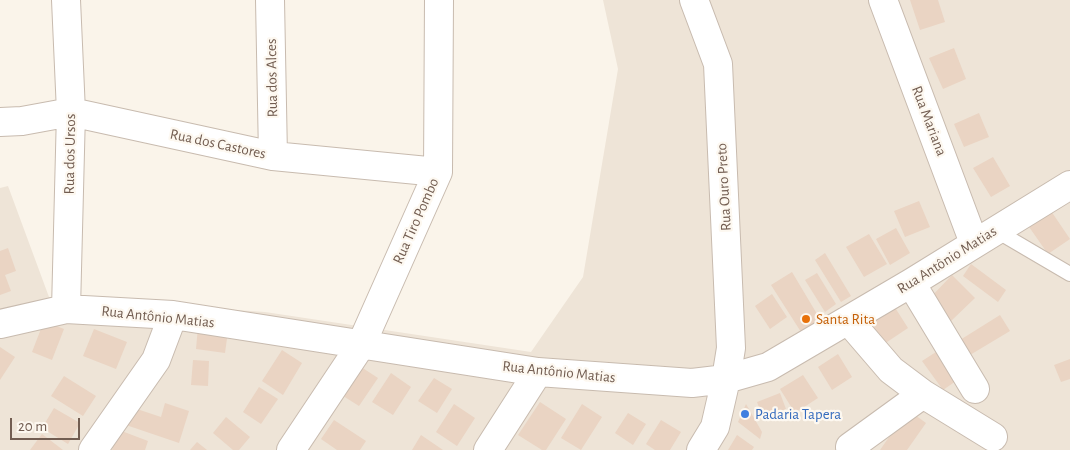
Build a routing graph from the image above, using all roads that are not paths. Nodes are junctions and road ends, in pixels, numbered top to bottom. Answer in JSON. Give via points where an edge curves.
{"nodes":[{"id":1,"x":66,"y":0,"type":"edge"},
{"id":2,"x":270,"y":0,"type":"edge"},
{"id":3,"x":439,"y":0,"type":"edge"},
{"id":4,"x":694,"y":0,"type":"edge"},
{"id":5,"x":883,"y":0,"type":"edge"},
{"id":6,"x":71,"y":112,"type":"junction"},
{"id":7,"x":0,"y":122,"type":"edge"},
{"id":8,"x":273,"y":156,"type":"junction"},
{"id":9,"x":438,"y":172,"type":"junction"},
{"id":10,"x":1070,"y":185,"type":"edge"},
{"id":11,"x":985,"y":237,"type":"junction"},
{"id":12,"x":1070,"y":274,"type":"edge"},
{"id":13,"x":911,"y":282,"type":"junction"},
{"id":14,"x":66,"y":309,"type":"junction"},
{"id":15,"x":173,"y":315,"type":"junction"},
{"id":16,"x":848,"y":320,"type":"junction"},
{"id":17,"x":0,"y":324,"type":"edge"},
{"id":18,"x":361,"y":345,"type":"junction"},
{"id":19,"x":538,"y":372,"type":"junction"},
{"id":20,"x":726,"y":379,"type":"junction"},
{"id":21,"x":975,"y":389,"type":"dead end"},
{"id":22,"x":923,"y":394,"type":"junction"},
{"id":23,"x":992,"y":437,"type":"dead end"},
{"id":24,"x":850,"y":447,"type":"dead end"},
{"id":25,"x":93,"y":450,"type":"edge"},
{"id":26,"x":291,"y":450,"type":"edge"},
{"id":27,"x":488,"y":450,"type":"edge"},
{"id":28,"x":701,"y":450,"type":"edge"}],
"edges":[{"from":1,"to":6,"type":"street","name":"Rua dos Ursos"},
{"from":2,"to":8,"type":"street","name":"Rua dos Alces"},
{"from":3,"to":9,"type":"street","name":"Rua Tiro Pombo"},
{"from":4,"to":20,"type":"street","name":"Rua Ouro Preto","via":[[718,64],[731,348]]},
{"from":5,"to":11,"type":"street","name":"Rua Mariana"},
{"from":6,"to":7,"type":"street","name":"Rua dos Castores"},
{"from":6,"to":8,"type":"street","name":"Rua dos Castores"},
{"from":6,"to":14,"type":"street","name":"Rua dos Ursos"},
{"from":8,"to":9,"type":"street","name":"Rua dos Castores"},
{"from":9,"to":18,"type":"street","name":"Rua Tiro Pombo"},
{"from":10,"to":11,"type":"street","name":"Rua Antônio Matias"},
{"from":11,"to":12,"type":"lane"},
{"from":11,"to":13,"type":"street","name":"Rua Antônio Matias"},
{"from":13,"to":16,"type":"street","name":"Rua Antônio Matias"},
{"from":13,"to":21,"type":"street"},
{"from":14,"to":15,"type":"street","name":"Rua Antônio Matias"},
{"from":14,"to":17,"type":"street","name":"Rua Antônio Matias"},
{"from":15,"to":18,"type":"street","name":"Rua Antônio Matias"},
{"from":15,"to":25,"type":"street","via":[[156,360]]},
{"from":16,"to":20,"type":"street","name":"Rua Antônio Matias","via":[[768,367]]},
{"from":16,"to":22,"type":"street","via":[[891,370]]},
{"from":18,"to":19,"type":"street","name":"Rua Antônio Matias"},
{"from":18,"to":26,"type":"street","name":"Rua Tiro Pombo"},
{"from":19,"to":20,"type":"street","name":"Rua Antônio Matias","via":[[692,383]]},
{"from":19,"to":27,"type":"street"},
{"from":20,"to":28,"type":"street","name":"Rua Ouro Preto","via":[[714,427]]},
{"from":22,"to":23,"type":"street"},
{"from":22,"to":24,"type":"street"}]}
